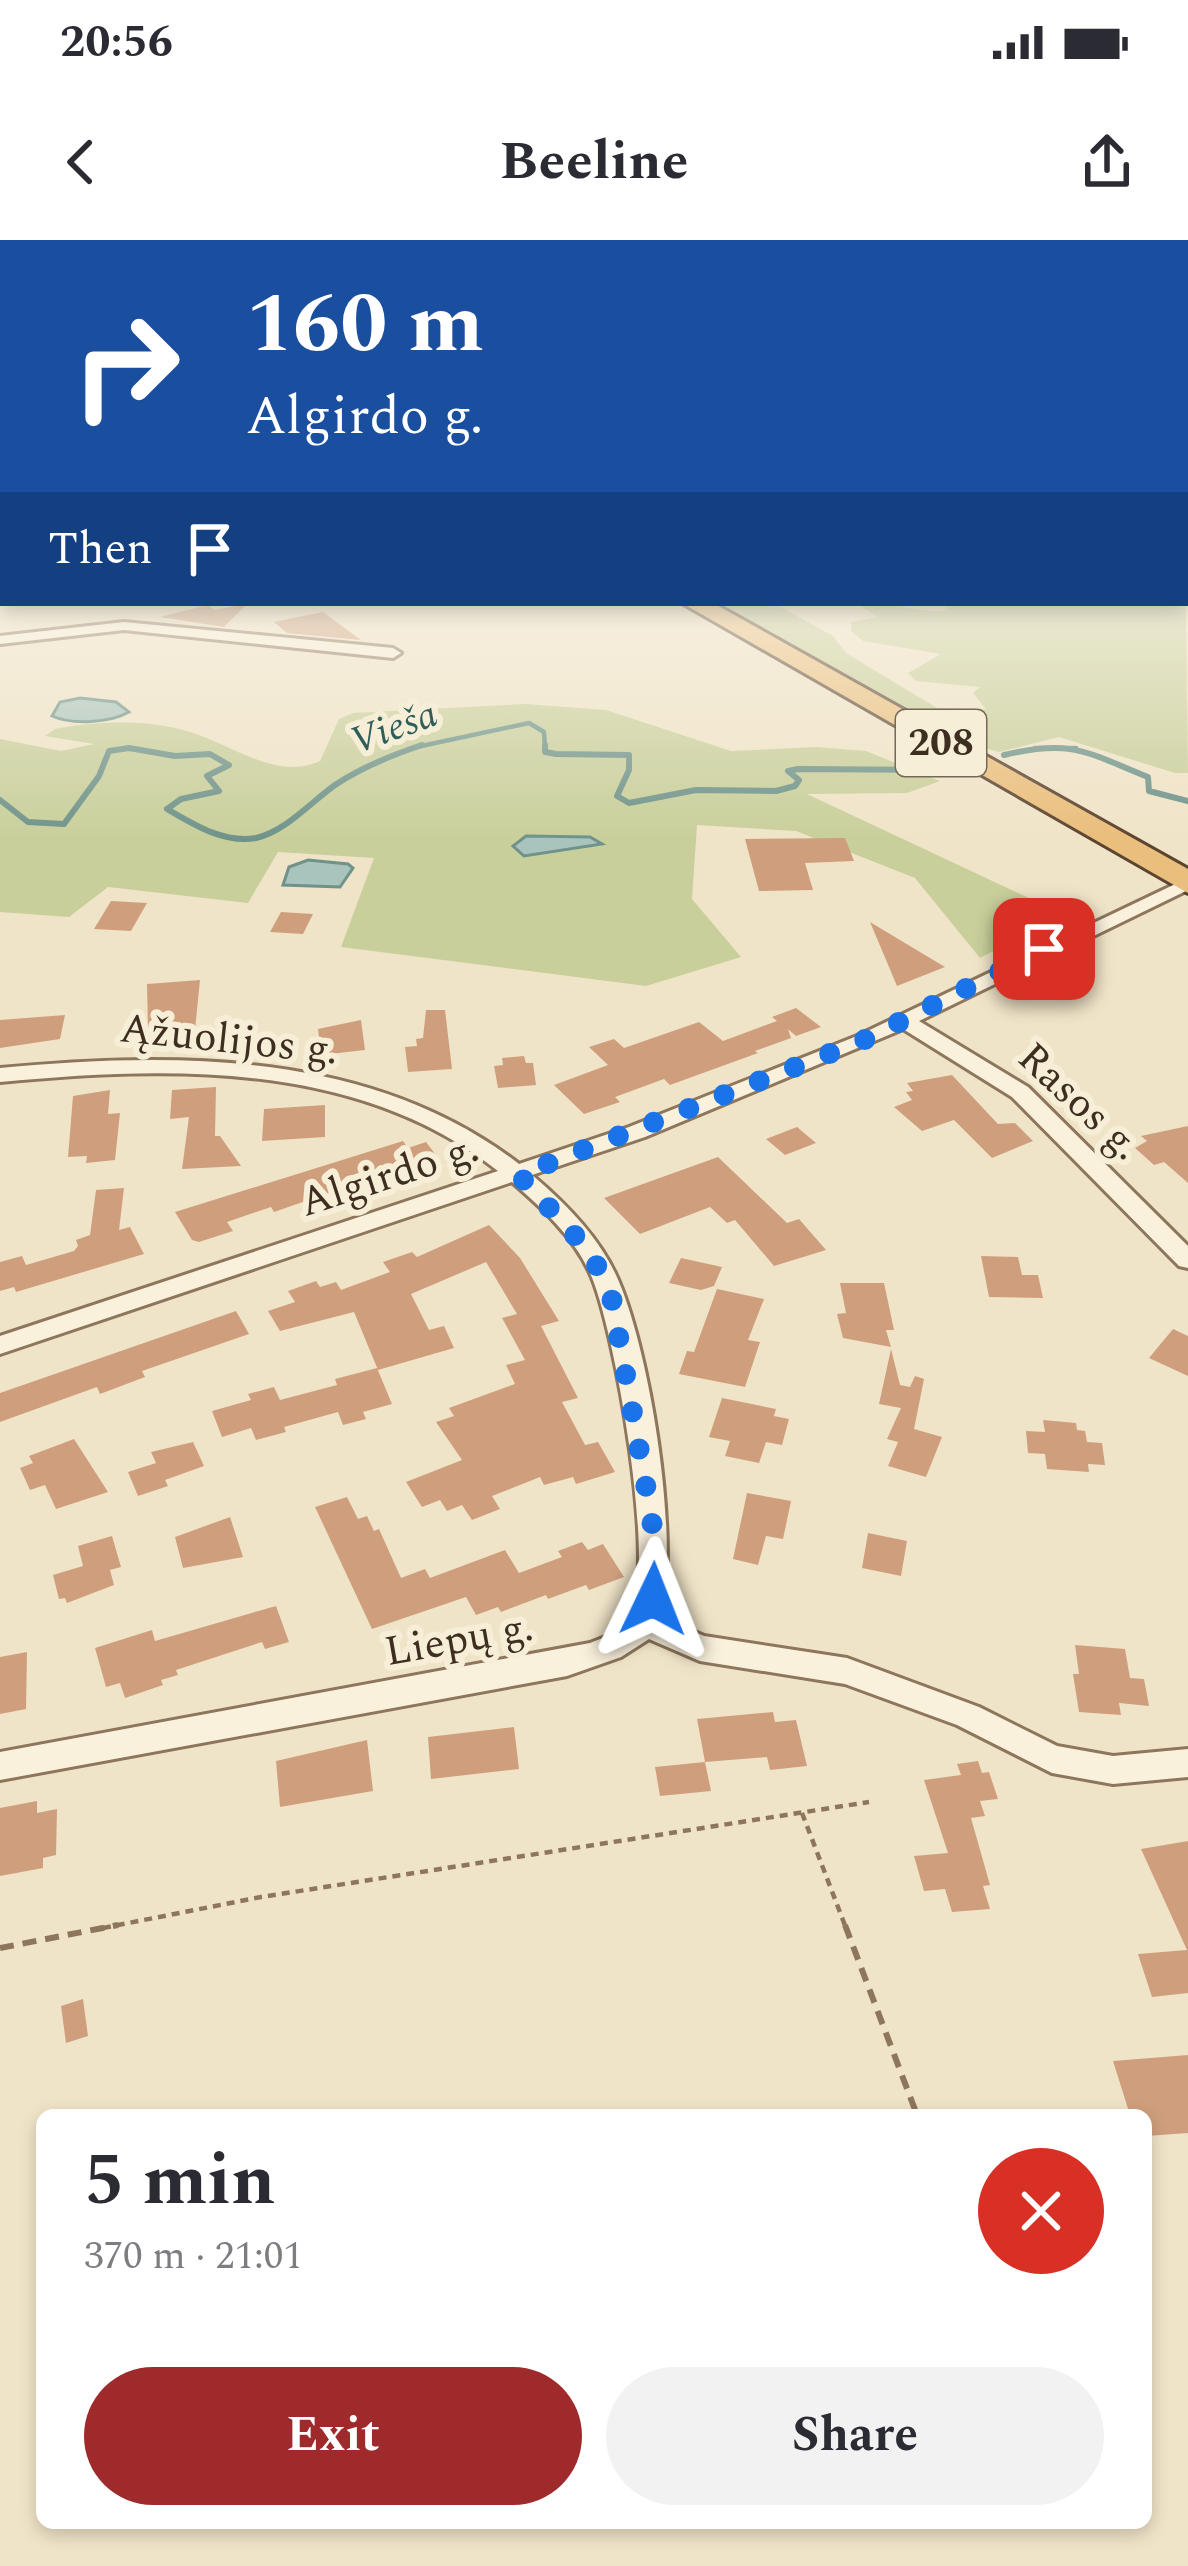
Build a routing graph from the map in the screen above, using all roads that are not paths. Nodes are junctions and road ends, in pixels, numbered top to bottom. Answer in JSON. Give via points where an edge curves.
{"nodes":[{"id":1,"x":728,"y":623,"type":"edge"},
{"id":2,"x":7,"y":640,"type":"edge"},
{"id":3,"x":393,"y":652,"type":"dead end"},
{"id":4,"x":1188,"y":883,"type":"edge"},
{"id":5,"x":902,"y":1020,"type":"junction"},
{"id":6,"x":0,"y":1075,"type":"edge"},
{"id":7,"x":519,"y":1175,"type":"junction"},
{"id":8,"x":1188,"y":1261,"type":"edge"},
{"id":9,"x":0,"y":1345,"type":"edge"},
{"id":10,"x":644,"y":1623,"type":"junction"},
{"id":11,"x":1188,"y":1763,"type":"edge"},
{"id":12,"x":0,"y":1766,"type":"edge"}],
"edges":[{"from":1,"to":4,"type":"highway","number":"208"},
{"from":2,"to":3,"type":"street","via":[[124,626]]},
{"from":4,"to":5,"type":"street","name":"Algirdo g."},
{"from":5,"to":7,"type":"street","name":"Algirdo g."},
{"from":5,"to":8,"type":"street","name":"Rasos g.","via":[[1020,1092]]},
{"from":6,"to":7,"type":"street","name":"Ąžuolijos g.","via":[[140,1065],[309,1081],[434,1120]]},
{"from":7,"to":9,"type":"street","name":"Algirdo g."},
{"from":7,"to":10,"type":"street","name":"Ąžuolijos g.","via":[[591,1253],[612,1300],[656,1548]]},
{"from":10,"to":11,"type":"street","via":[[700,1648],[847,1671],[968,1716],[1052,1759],[1113,1770]]},
{"from":10,"to":12,"type":"street","name":"Liepų g.","via":[[622,1643],[567,1663]]}]}
